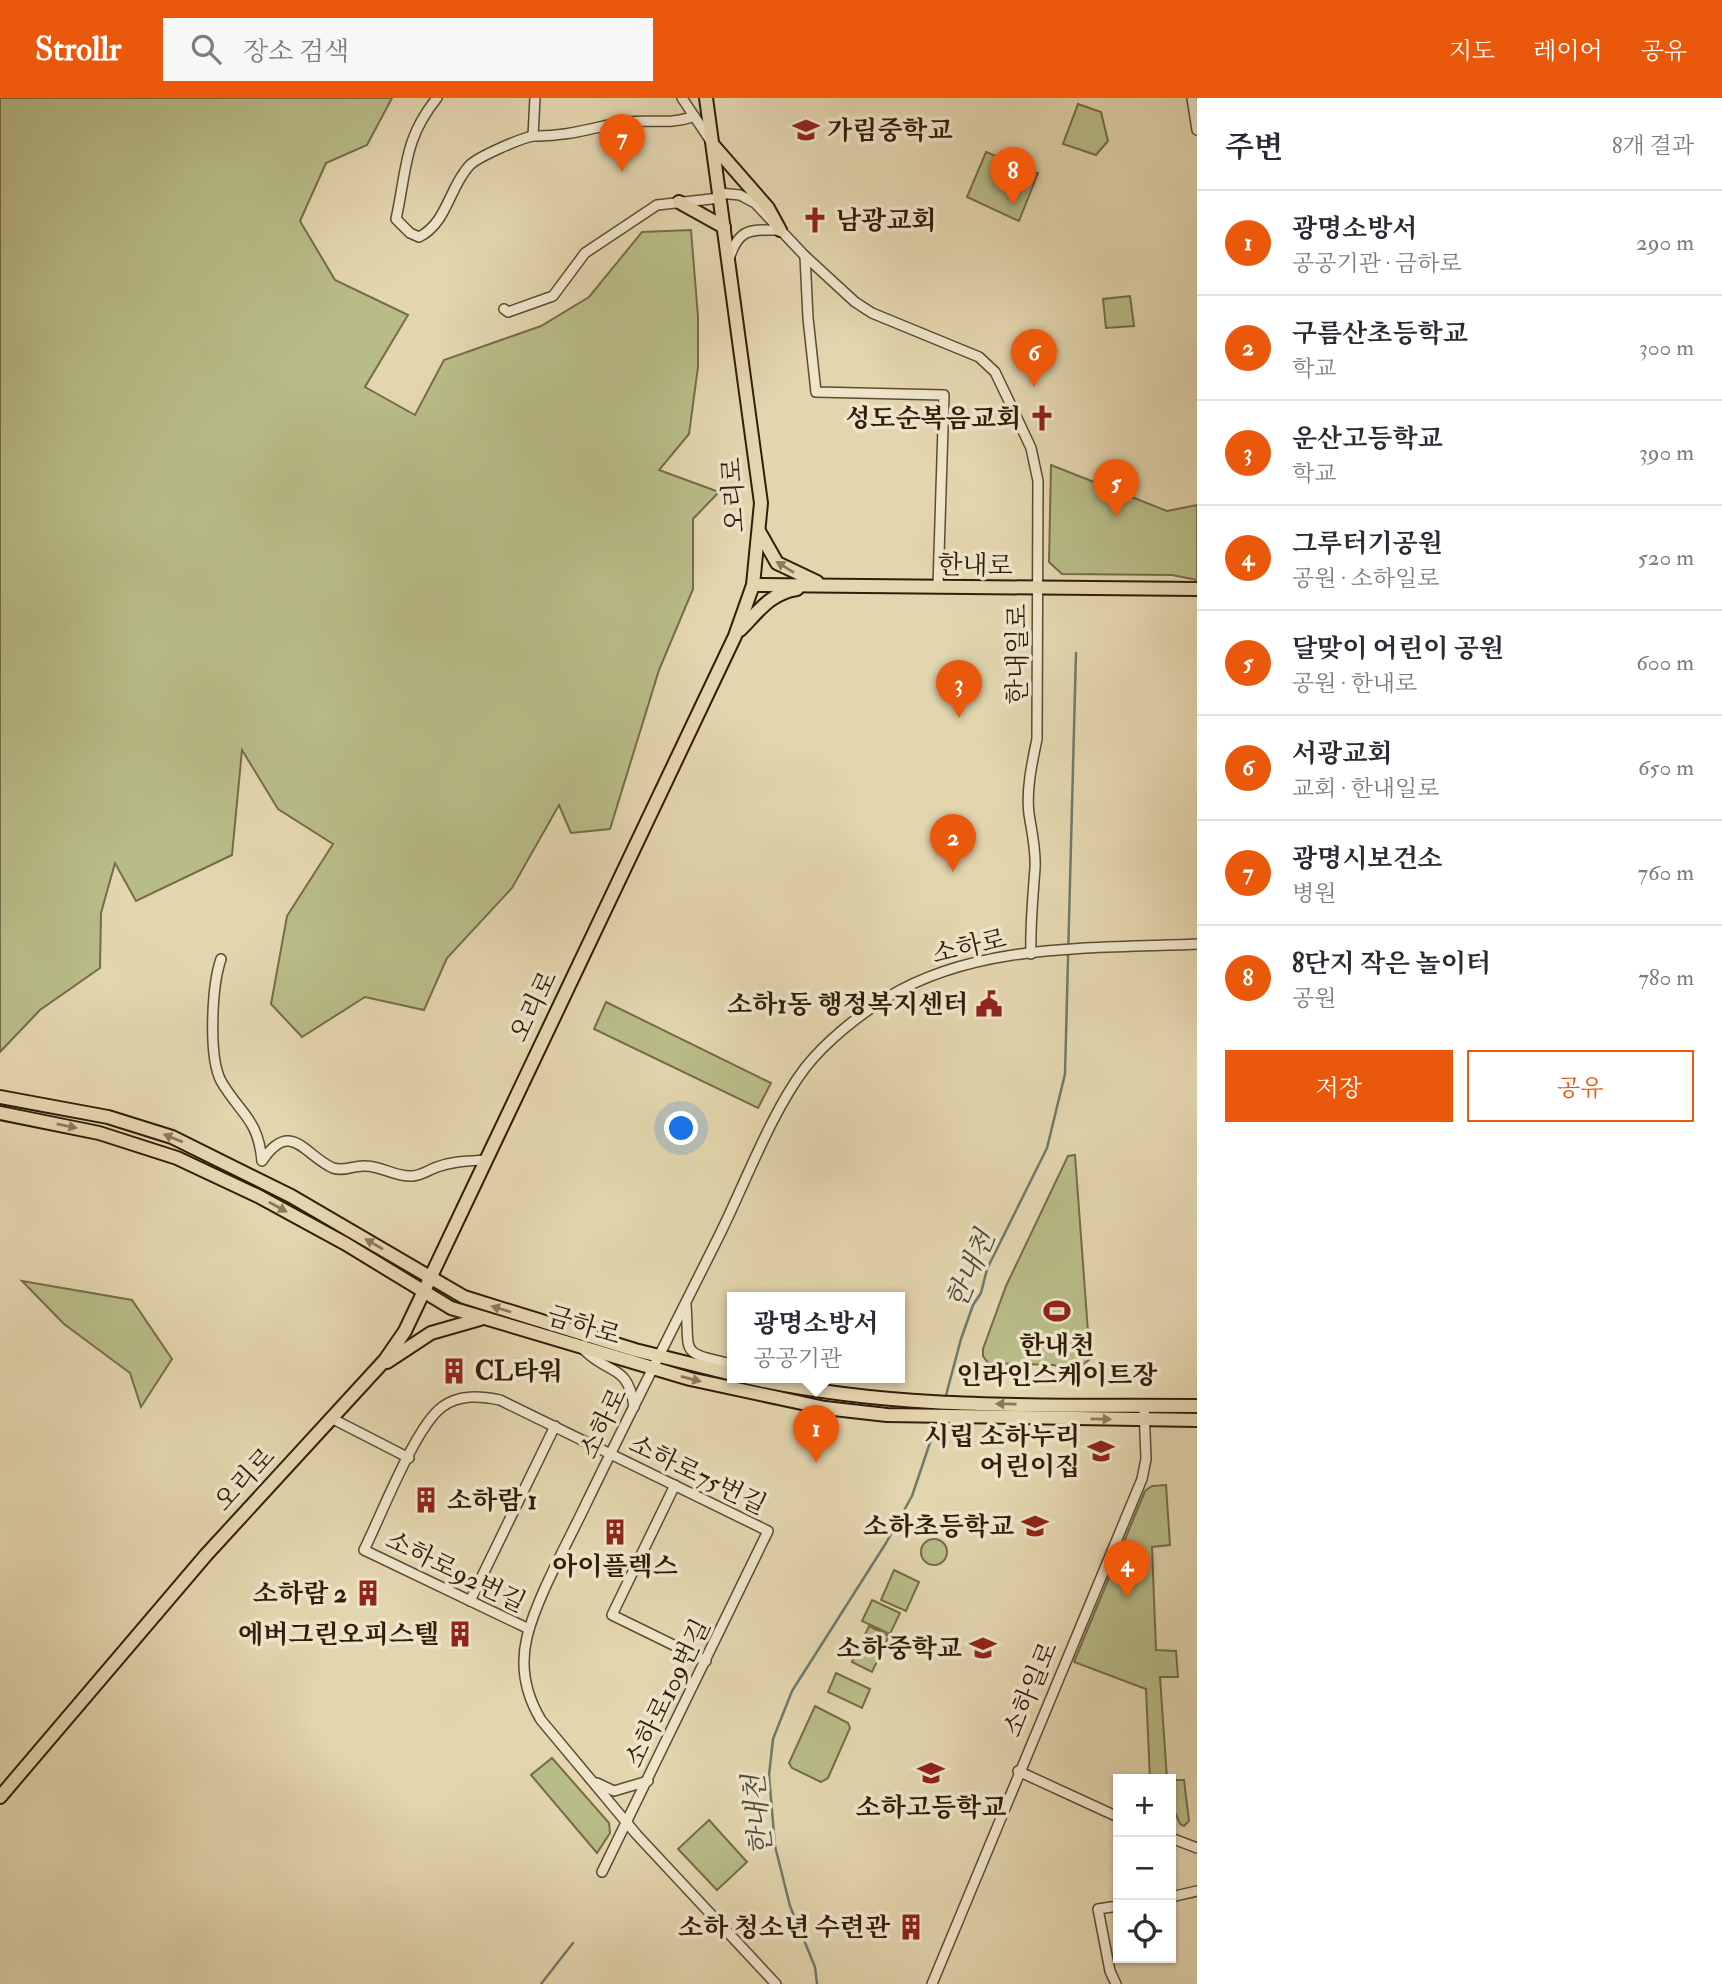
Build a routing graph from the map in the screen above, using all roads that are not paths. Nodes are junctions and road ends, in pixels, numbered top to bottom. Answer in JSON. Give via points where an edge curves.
{"nodes":[{"id":1,"x":437,"y":98,"type":"edge"},
{"id":2,"x":535,"y":98,"type":"edge"},
{"id":3,"x":682,"y":98,"type":"edge"},
{"id":4,"x":706,"y":98,"type":"edge"},
{"id":5,"x":1192,"y":98,"type":"edge"},
{"id":6,"x":694,"y":116,"type":"junction"},
{"id":7,"x":1197,"y":130,"type":"edge"},
{"id":8,"x":533,"y":136,"type":"junction"},
{"id":9,"x":713,"y":144,"type":"junction"},
{"id":10,"x":720,"y":195,"type":"junction"},
{"id":11,"x":679,"y":202,"type":"junction"},
{"id":12,"x":724,"y":228,"type":"junction"},
{"id":13,"x":780,"y":230,"type":"junction"},
{"id":14,"x":805,"y":256,"type":"junction"},
{"id":15,"x":728,"y":261,"type":"junction"},
{"id":16,"x":504,"y":309,"type":"dead end"},
{"id":17,"x":760,"y":533,"type":"junction"},
{"id":18,"x":753,"y":585,"type":"junction"},
{"id":19,"x":824,"y":585,"type":"junction"},
{"id":20,"x":939,"y":586,"type":"junction"},
{"id":21,"x":1038,"y":589,"type":"junction"},
{"id":22,"x":1197,"y":589,"type":"edge"},
{"id":23,"x":735,"y":636,"type":"junction"},
{"id":24,"x":1197,"y":944,"type":"edge"},
{"id":25,"x":1031,"y":954,"type":"junction"},
{"id":26,"x":221,"y":960,"type":"dead end"},
{"id":27,"x":0,"y":1097,"type":"edge"},
{"id":28,"x":0,"y":1113,"type":"edge"},
{"id":29,"x":486,"y":1160,"type":"junction"},
{"id":30,"x":262,"y":1161,"type":"junction"},
{"id":31,"x":261,"y":1180,"type":"junction"},
{"id":32,"x":433,"y":1279,"type":"junction"},
{"id":33,"x":426,"y":1293,"type":"junction"},
{"id":34,"x":686,"y":1303,"type":"junction"},
{"id":35,"x":484,"y":1318,"type":"junction"},
{"id":36,"x":582,"y":1348,"type":"junction"},
{"id":37,"x":659,"y":1356,"type":"junction"},
{"id":38,"x":727,"y":1363,"type":"edge"},
{"id":39,"x":378,"y":1368,"type":"junction"},
{"id":40,"x":653,"y":1369,"type":"junction"},
{"id":41,"x":727,"y":1373,"type":"edge"},
{"id":42,"x":785,"y":1383,"type":"edge"},
{"id":43,"x":1144,"y":1406,"type":"junction"},
{"id":44,"x":1197,"y":1406,"type":"edge"},
{"id":45,"x":634,"y":1408,"type":"junction"},
{"id":46,"x":331,"y":1418,"type":"junction"},
{"id":47,"x":1145,"y":1420,"type":"junction"},
{"id":48,"x":1197,"y":1420,"type":"edge"},
{"id":49,"x":555,"y":1426,"type":"junction"},
{"id":50,"x":610,"y":1454,"type":"junction"},
{"id":51,"x":409,"y":1458,"type":"junction"},
{"id":52,"x":675,"y":1485,"type":"junction"},
{"id":53,"x":768,"y":1531,"type":"joint"},
{"id":54,"x":364,"y":1550,"type":"joint"},
{"id":55,"x":470,"y":1601,"type":"junction"},
{"id":56,"x":529,"y":1629,"type":"junction"},
{"id":57,"x":706,"y":1661,"type":"junction"},
{"id":58,"x":1018,"y":1772,"type":"junction"},
{"id":59,"x":592,"y":1780,"type":"junction"},
{"id":60,"x":648,"y":1781,"type":"junction"},
{"id":61,"x":0,"y":1797,"type":"edge"},
{"id":62,"x":1113,"y":1815,"type":"edge"},
{"id":63,"x":628,"y":1823,"type":"junction"},
{"id":64,"x":1176,"y":1840,"type":"edge"},
{"id":65,"x":1197,"y":1848,"type":"edge"},
{"id":66,"x":602,"y":1872,"type":"dead end"},
{"id":67,"x":1197,"y":1891,"type":"edge"},
{"id":68,"x":1176,"y":1896,"type":"edge"},
{"id":69,"x":1113,"y":1907,"type":"edge"},
{"id":70,"x":776,"y":1984,"type":"edge"},
{"id":71,"x":932,"y":1984,"type":"edge"},
{"id":72,"x":1116,"y":1984,"type":"edge"}],
"edges":[{"from":1,"to":8,"type":"street","via":[[408,148],[396,219],[419,237],[429,232],[443,212],[468,166]]},
{"from":2,"to":8,"type":"street"},
{"from":3,"to":6,"type":"street"},
{"from":4,"to":9,"type":"main road","name":"오리로"},
{"from":5,"to":7,"type":"street"},
{"from":6,"to":8,"type":"street"},
{"from":6,"to":9,"type":"street"},
{"from":9,"to":10,"type":"main road","name":"오리로"},
{"from":9,"to":13,"type":"main road","via":[[768,208]]},
{"from":10,"to":11,"type":"street","name":"한내일로"},
{"from":10,"to":12,"type":"main road","name":"오리로"},
{"from":10,"to":13,"type":"street","name":"한내일로","via":[[740,195],[755,203]]},
{"from":11,"to":12,"type":"main road"},
{"from":11,"to":16,"type":"street","name":"한내일로","via":[[657,205],[586,253],[546,301],[508,312]]},
{"from":12,"to":15,"type":"main road","name":"오리로"},
{"from":13,"to":14,"type":"street","name":"한내일로"},
{"from":13,"to":15,"type":"street","via":[[749,230],[736,241]]},
{"from":14,"to":20,"type":"street","via":[[816,392],[944,395]]},
{"from":14,"to":21,"type":"street","name":"한내일로","via":[[872,313],[979,357],[995,372],[1036,464]]},
{"from":15,"to":17,"type":"main road","name":"오리로","via":[[761,503]]},
{"from":17,"to":18,"type":"main road","name":"오리로"},
{"from":19,"to":17,"type":"main road","one_way":true,"via":[[777,564]]},
{"from":18,"to":19,"type":"main road","name":"한내로"},
{"from":18,"to":23,"type":"main road","name":"오리로"},
{"from":19,"to":20,"type":"main road","name":"한내로"},
{"from":19,"to":23,"type":"main road","via":[[773,597]]},
{"from":20,"to":21,"type":"main road","name":"한내로"},
{"from":21,"to":22,"type":"main road","name":"한내로"},
{"from":21,"to":25,"type":"street","name":"한내일로","via":[[1037,739],[1029,812],[1035,868]]},
{"from":23,"to":29,"type":"main road","name":"오리로"},
{"from":24,"to":25,"type":"street","name":"소하로"},
{"from":25,"to":34,"type":"street","name":"소하로","via":[[959,965],[922,979],[887,998],[820,1051],[794,1084]]},
{"from":26,"to":30,"type":"street","via":[[215,978],[212,1055],[221,1080],[256,1129]]},
{"from":31,"to":27,"type":"main road","name":"금하로","one_way":true,"via":[[146,1128]]},
{"from":28,"to":33,"type":"main road","name":"금하로","one_way":true,"via":[[99,1133],[177,1158],[258,1196]]},
{"from":29,"to":30,"type":"street","via":[[459,1161],[423,1175],[399,1176],[375,1167],[333,1168],[306,1147],[281,1142],[272,1146]]},
{"from":29,"to":32,"type":"main road","name":"오리로"},
{"from":30,"to":31,"type":"street"},
{"from":32,"to":31,"type":"main road","name":"금하로","one_way":true},
{"from":32,"to":33,"type":"main road","name":"오리로"},
{"from":37,"to":32,"type":"main road","name":"금하로","one_way":true,"via":[[464,1297]]},
{"from":33,"to":35,"type":"main road","name":"금하로","via":[[451,1308]]},
{"from":33,"to":39,"type":"main road","name":"오리로"},
{"from":34,"to":37,"type":"street","name":"소하로"},
{"from":34,"to":38,"type":"street","via":[[688,1349],[696,1356]]},
{"from":35,"to":36,"type":"main road","name":"금하로"},
{"from":35,"to":39,"type":"main road","via":[[431,1333]]},
{"from":36,"to":40,"type":"main road","name":"금하로"},
{"from":36,"to":45,"type":"street","via":[[594,1361],[628,1381]]},
{"from":37,"to":40,"type":"street","name":"소하로"},
{"from":37,"to":41,"type":"main road","name":"금하로"},
{"from":39,"to":46,"type":"main road","name":"오리로"},
{"from":40,"to":45,"type":"street","name":"소하로"},
{"from":40,"to":47,"type":"main road","name":"금하로","one_way":true,"via":[[825,1408],[919,1417]]},
{"from":43,"to":42,"type":"main road","one_way":true,"via":[[924,1403],[833,1395]]},
{"from":43,"to":44,"type":"main road"},
{"from":43,"to":47,"type":"street","name":"소하일로"},
{"from":45,"to":50,"type":"street","name":"소하로"},
{"from":46,"to":51,"type":"street"},
{"from":46,"to":61,"type":"main road","name":"오리로","via":[[206,1555]]},
{"from":47,"to":48,"type":"main road","name":"금하로"},
{"from":47,"to":58,"type":"street","name":"소하일로","via":[[1142,1479]]},
{"from":49,"to":50,"type":"street","name":"소하로75번길"},
{"from":49,"to":51,"type":"street","name":"소하로75번길","via":[[500,1400],[464,1398],[435,1414]]},
{"from":49,"to":55,"type":"street"},
{"from":50,"to":52,"type":"street","name":"소하로75번길"},
{"from":50,"to":56,"type":"street","name":"소하로"},
{"from":51,"to":54,"type":"street","name":"소하로75번길"},
{"from":52,"to":53,"type":"street","name":"소하로75번길"},
{"from":52,"to":57,"type":"street","via":[[612,1615]]},
{"from":53,"to":57,"type":"street","name":"소하로109번길"},
{"from":54,"to":55,"type":"street","name":"소하로92번길"},
{"from":55,"to":56,"type":"street","name":"소하로92번길"},
{"from":56,"to":59,"type":"street","name":"소하로","via":[[525,1673],[535,1710],[549,1733]]},
{"from":57,"to":60,"type":"street","name":"소하로109번길"},
{"from":58,"to":62,"type":"street"},
{"from":58,"to":71,"type":"street","name":"소하일로"},
{"from":59,"to":60,"type":"street","via":[[614,1791]]},
{"from":59,"to":63,"type":"street","name":"소하로"},
{"from":60,"to":63,"type":"street","name":"소하로109번길"},
{"from":63,"to":66,"type":"street","name":"소하로109번길"},
{"from":63,"to":70,"type":"street","name":"소하로"},
{"from":64,"to":65,"type":"street"},
{"from":67,"to":68,"type":"street"},
{"from":69,"to":72,"type":"street","via":[[1098,1909]]}]}
